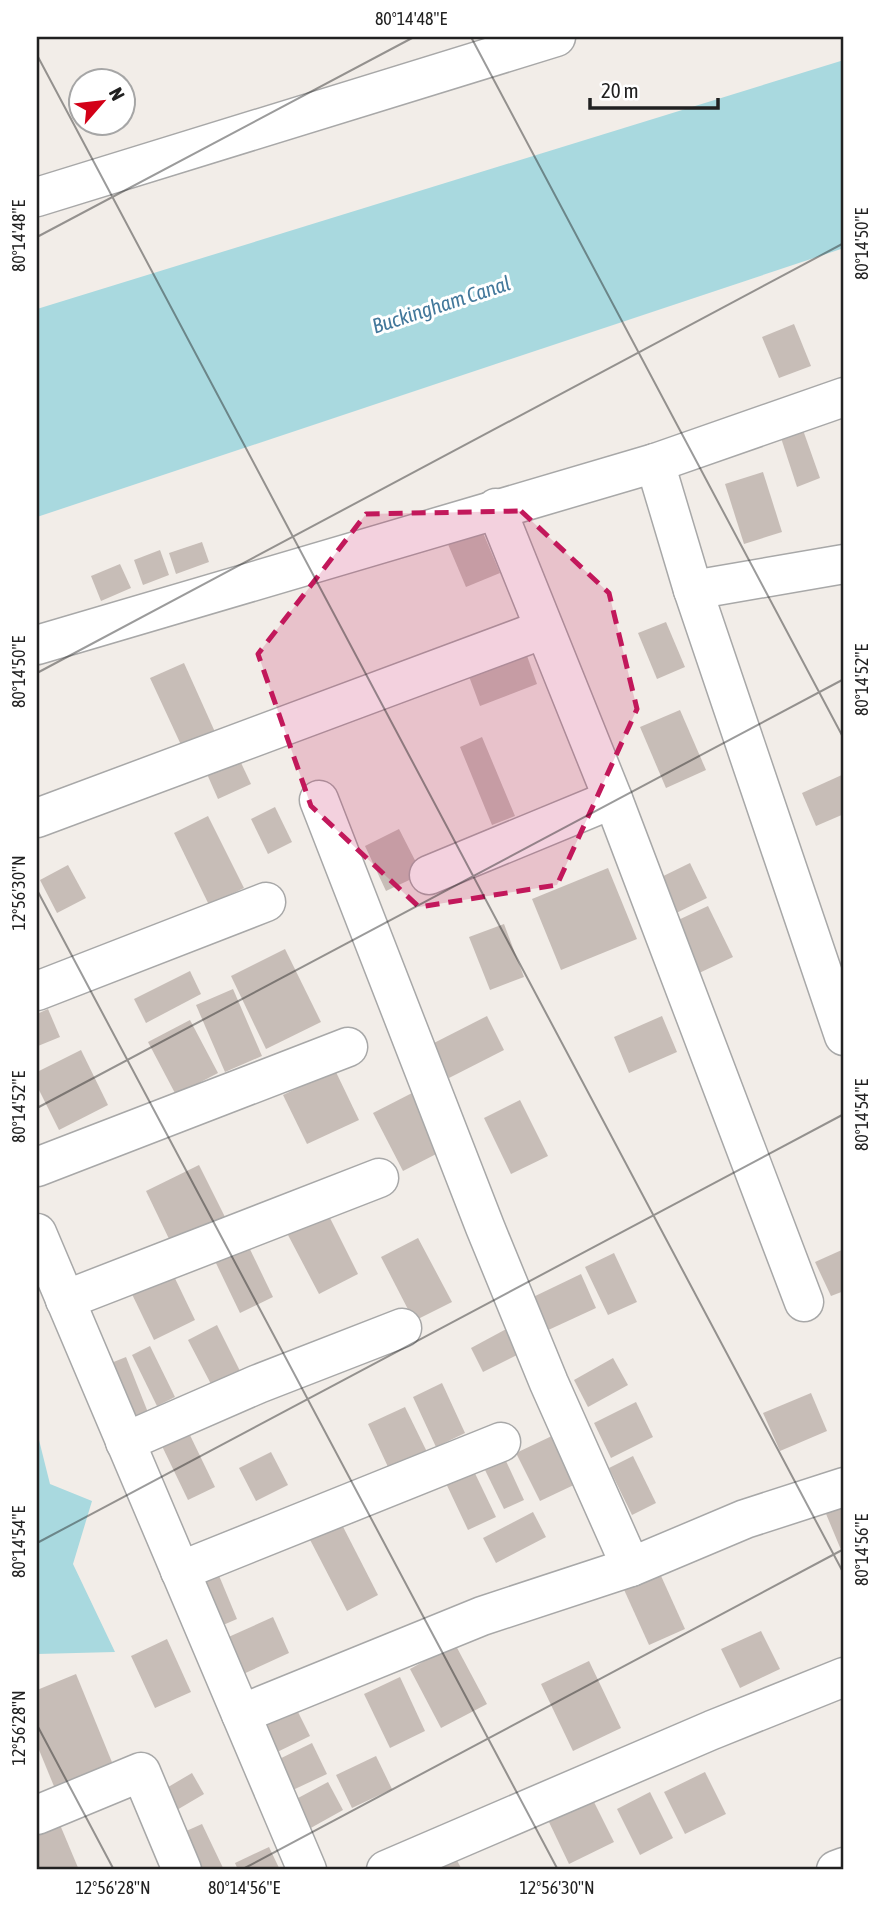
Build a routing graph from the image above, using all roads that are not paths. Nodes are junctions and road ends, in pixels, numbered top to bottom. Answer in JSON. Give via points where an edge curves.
{"nodes":[{"id":1,"x":556,"y":37,"type":"edge"},
{"id":2,"x":37,"y":197,"type":"edge"},
{"id":3,"x":844,"y":397,"type":"edge"},
{"id":4,"x":655,"y":463,"type":"junction"},
{"id":5,"x":496,"y":508,"type":"junction"},
{"id":6,"x":842,"y":572,"type":"edge"},
{"id":7,"x":693,"y":590,"type":"junction"},
{"id":8,"x":544,"y":629,"type":"junction"},
{"id":9,"x":37,"y":645,"type":"edge"},
{"id":10,"x":613,"y":799,"type":"junction"},
{"id":11,"x":319,"y":800,"type":"dead end"},
{"id":12,"x":37,"y":818,"type":"edge"},
{"id":13,"x":429,"y":876,"type":"dead end"},
{"id":14,"x":265,"y":902,"type":"dead end"},
{"id":15,"x":37,"y":991,"type":"edge"},
{"id":16,"x":844,"y":1035,"type":"edge"},
{"id":17,"x":348,"y":1047,"type":"dead end"},
{"id":18,"x":37,"y":1167,"type":"edge"},
{"id":19,"x":379,"y":1178,"type":"dead end"},
{"id":20,"x":37,"y":1233,"type":"edge"},
{"id":21,"x":65,"y":1300,"type":"junction"},
{"id":22,"x":804,"y":1302,"type":"dead end"},
{"id":23,"x":402,"y":1328,"type":"dead end"},
{"id":24,"x":500,"y":1441,"type":"dead end"},
{"id":25,"x":125,"y":1442,"type":"junction"},
{"id":26,"x":844,"y":1487,"type":"edge"},
{"id":27,"x":631,"y":1567,"type":"junction"},
{"id":28,"x":180,"y":1571,"type":"junction"},
{"id":29,"x":844,"y":1676,"type":"edge"},
{"id":30,"x":241,"y":1714,"type":"junction"},
{"id":31,"x":37,"y":1815,"type":"edge"},
{"id":32,"x":844,"y":1867,"type":"edge"},
{"id":33,"x":182,"y":1870,"type":"edge"},
{"id":34,"x":307,"y":1870,"type":"edge"},
{"id":35,"x":386,"y":1870,"type":"edge"},
{"id":36,"x":836,"y":1870,"type":"edge"}],
"edges":[{"from":1,"to":2,"type":"street"},
{"from":3,"to":4,"type":"street"},
{"from":4,"to":5,"type":"street"},
{"from":4,"to":7,"type":"street"},
{"from":5,"to":8,"type":"street"},
{"from":5,"to":9,"type":"street"},
{"from":6,"to":7,"type":"street"},
{"from":7,"to":16,"type":"street"},
{"from":8,"to":10,"type":"street"},
{"from":8,"to":12,"type":"street"},
{"from":10,"to":13,"type":"street"},
{"from":10,"to":22,"type":"street"},
{"from":11,"to":27,"type":"street","via":[[485,1227]]},
{"from":14,"to":15,"type":"street"},
{"from":17,"to":18,"type":"street"},
{"from":19,"to":21,"type":"street"},
{"from":20,"to":21,"type":"street"},
{"from":21,"to":25,"type":"street"},
{"from":23,"to":25,"type":"street"},
{"from":24,"to":28,"type":"street"},
{"from":25,"to":28,"type":"street"},
{"from":26,"to":27,"type":"street","via":[[744,1519]]},
{"from":27,"to":30,"type":"street","via":[[482,1616]]},
{"from":28,"to":30,"type":"street"},
{"from":29,"to":35,"type":"street"},
{"from":30,"to":34,"type":"street"},
{"from":31,"to":33,"type":"street","via":[[141,1772]]},
{"from":32,"to":36,"type":"street"}]}
